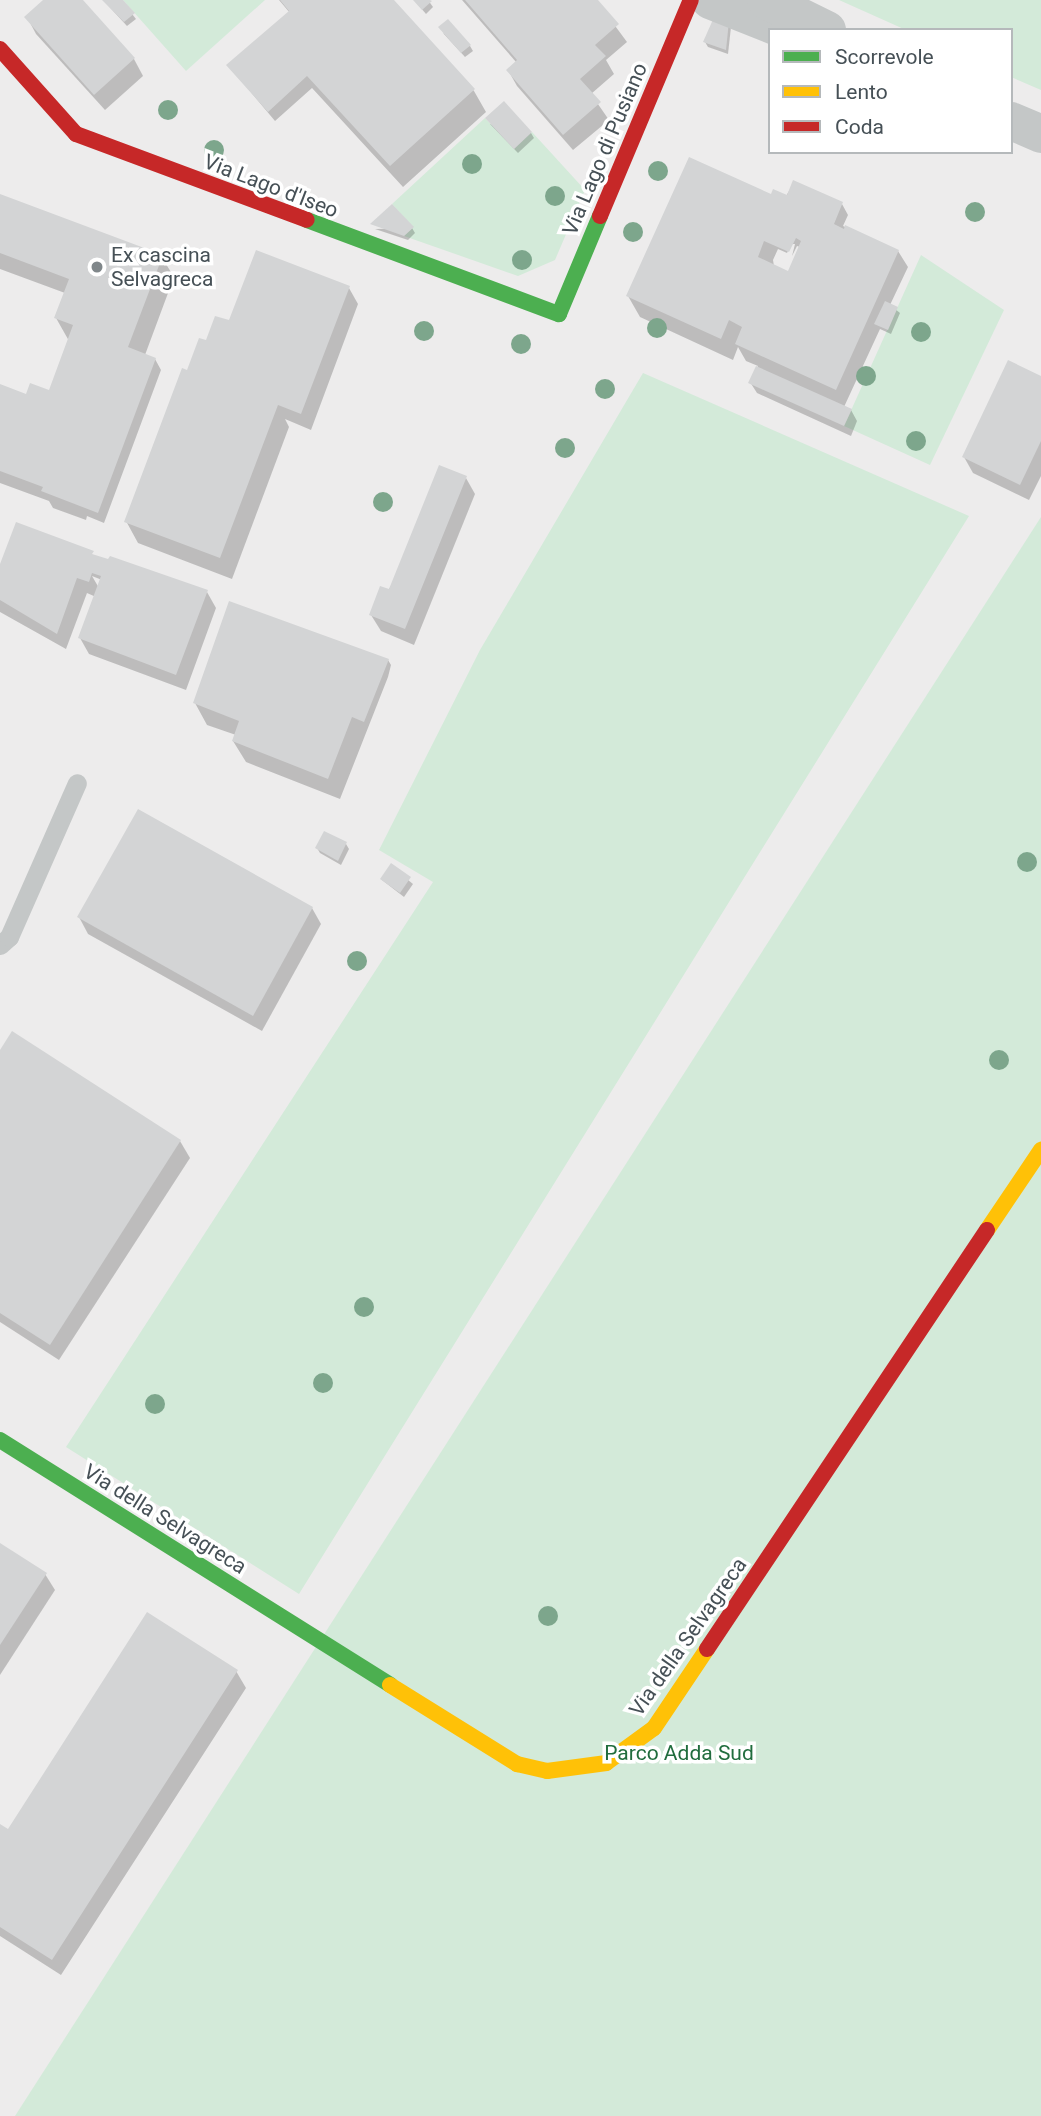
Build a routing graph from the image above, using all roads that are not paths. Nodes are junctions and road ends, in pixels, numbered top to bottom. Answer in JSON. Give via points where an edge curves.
{"nodes":[{"id":1,"x":691,"y":0,"type":"edge"},
{"id":2,"x":710,"y":0,"type":"edge"},
{"id":3,"x":766,"y":0,"type":"edge"},
{"id":4,"x":780,"y":28,"type":"edge"},
{"id":5,"x":823,"y":28,"type":"edge"},
{"id":6,"x":0,"y":49,"type":"edge"},
{"id":7,"x":1013,"y":122,"type":"edge"},
{"id":8,"x":1041,"y":134,"type":"edge"},
{"id":9,"x":559,"y":314,"type":"joint"},
{"id":10,"x":78,"y":783,"type":"dead end"},
{"id":11,"x":0,"y":946,"type":"edge"},
{"id":12,"x":1041,"y":1150,"type":"edge"},
{"id":13,"x":0,"y":1440,"type":"edge"}],
"edges":[{"from":1,"to":9,"type":"street","name":"Via Lago di Pusiano"},
{"from":2,"to":4,"type":"street"},
{"from":3,"to":5,"type":"street"},
{"from":6,"to":9,"type":"street","name":"Via Lago d'Iseo","via":[[76,134]]},
{"from":7,"to":8,"type":"street"},
{"from":10,"to":11,"type":"lane","via":[[9,937]]},
{"from":12,"to":13,"type":"street","name":"Via della Selvagreca","via":[[654,1728],[606,1763],[547,1772],[517,1764]]}]}
